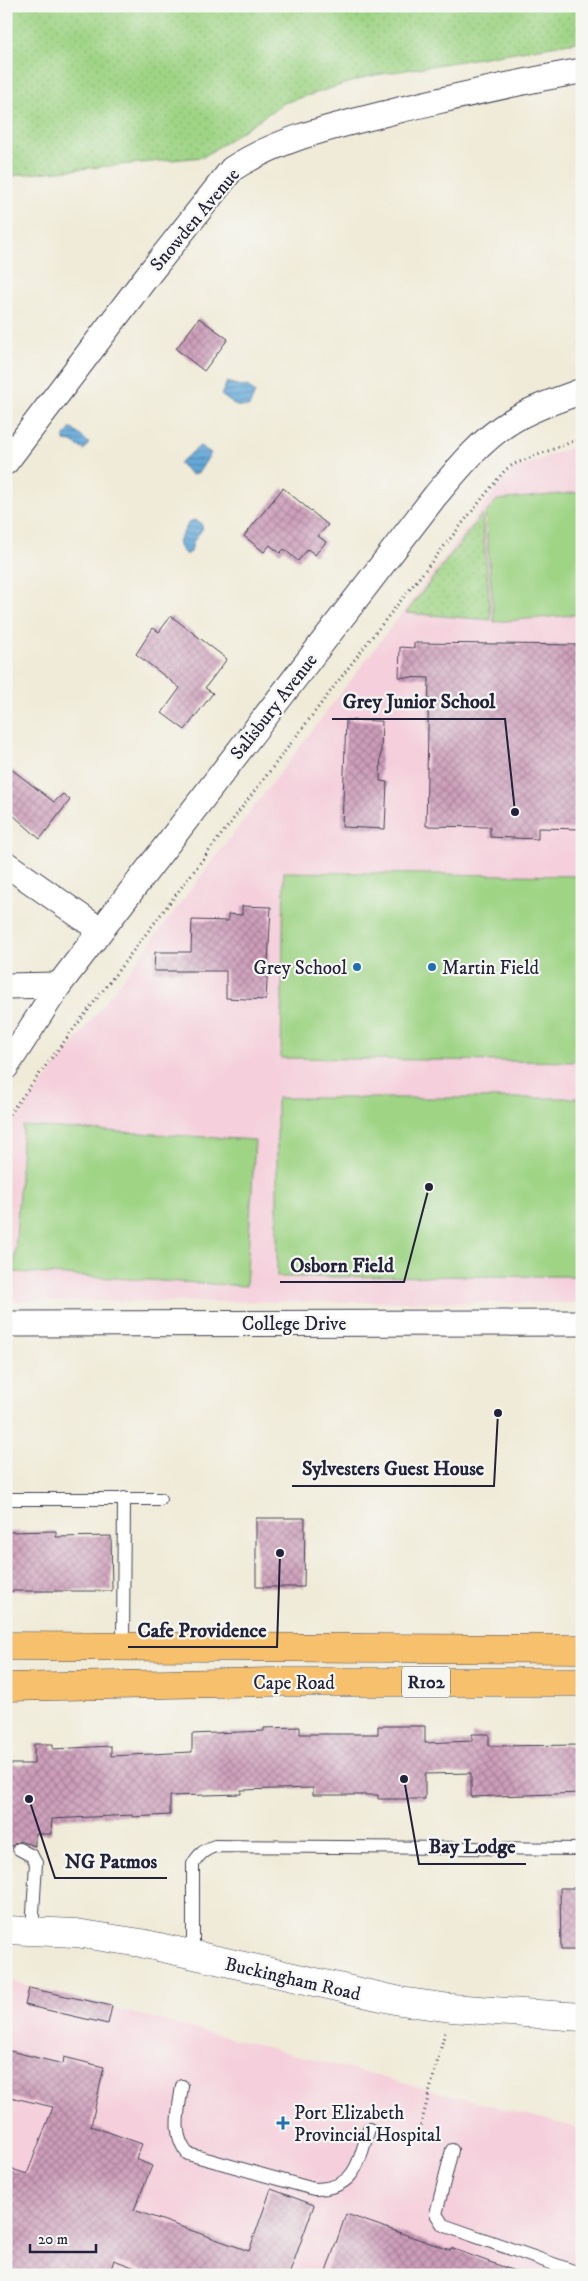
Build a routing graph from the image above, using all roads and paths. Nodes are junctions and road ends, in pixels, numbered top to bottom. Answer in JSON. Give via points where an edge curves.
{"nodes":[{"id":1,"x":582,"y":71,"type":"edge"},
{"id":2,"x":582,"y":391,"type":"edge"},
{"id":3,"x":582,"y":438,"type":"edge"},
{"id":4,"x":6,"y":462,"type":"edge"},
{"id":5,"x":6,"y":864,"type":"edge"},
{"id":6,"x":100,"y":930,"type":"junction"},
{"id":7,"x":58,"y":985,"type":"junction"},
{"id":8,"x":6,"y":986,"type":"edge"},
{"id":9,"x":6,"y":1067,"type":"edge"},
{"id":10,"x":6,"y":1118,"type":"edge"},
{"id":11,"x":582,"y":1323,"type":"edge"},
{"id":12,"x":6,"y":1324,"type":"edge"},
{"id":13,"x":124,"y":1498,"type":"junction"},
{"id":14,"x":6,"y":1499,"type":"edge"},
{"id":15,"x":160,"y":1499,"type":"dead end"},
{"id":16,"x":6,"y":1646,"type":"edge"},
{"id":17,"x":123,"y":1646,"type":"junction"},
{"id":18,"x":582,"y":1649,"type":"edge"},
{"id":19,"x":582,"y":1682,"type":"edge"},
{"id":20,"x":6,"y":1686,"type":"edge"},
{"id":21,"x":19,"y":1849,"type":"dead end"},
{"id":22,"x":582,"y":1849,"type":"edge"},
{"id":23,"x":19,"y":1930,"type":"edge"},
{"id":24,"x":193,"y":1954,"type":"junction"},
{"id":25,"x":451,"y":2008,"type":"junction"},
{"id":26,"x":582,"y":2017,"type":"edge"},
{"id":27,"x":182,"y":2086,"type":"dead end"},
{"id":28,"x":370,"y":2129,"type":"dead end"},
{"id":29,"x":417,"y":2140,"type":"dead end"},
{"id":30,"x":452,"y":2150,"type":"dead end"},
{"id":31,"x":582,"y":2274,"type":"edge"}],
"edges":[{"from":1,"to":4,"type":"street","name":"Snowden Avenue","via":[[478,91],[329,128],[270,148],[232,169]]},
{"from":2,"to":6,"type":"street","name":"Salisbury Avenue","via":[[511,421],[469,456]]},
{"from":3,"to":10,"type":"path","via":[[505,470],[371,638]]},
{"from":5,"to":6,"type":"street"},
{"from":6,"to":7,"type":"street","name":"Salisbury Avenue"},
{"from":7,"to":8,"type":"street"},
{"from":7,"to":9,"type":"street","name":"Salisbury Avenue"},
{"from":11,"to":12,"type":"street","name":"College Drive"},
{"from":13,"to":14,"type":"lane"},
{"from":13,"to":15,"type":"lane"},
{"from":13,"to":17,"type":"lane"},
{"from":16,"to":17,"type":"main road","name":"Cape Road","number":"R102"},
{"from":17,"to":18,"type":"main road","name":"Cape Road","number":"R102"},
{"from":19,"to":20,"type":"main road","name":"Cape Road","number":"R102"},
{"from":21,"to":23,"type":"lane","via":[[32,1856],[36,1863]]},
{"from":22,"to":24,"type":"lane","via":[[215,1846],[205,1849],[193,1864]]},
{"from":23,"to":24,"type":"street","name":"Buckingham Road","via":[[76,1934]]},
{"from":24,"to":25,"type":"street","name":"Buckingham Road","via":[[343,1990]]},
{"from":25,"to":26,"type":"street","name":"Buckingham Road"},
{"from":25,"to":29,"type":"path"},
{"from":27,"to":28,"type":"lane","via":[[177,2126],[178,2136],[188,2154],[314,2189],[341,2185],[350,2178]]},
{"from":30,"to":31,"type":"lane","via":[[436,2214],[443,2225]]}]}
